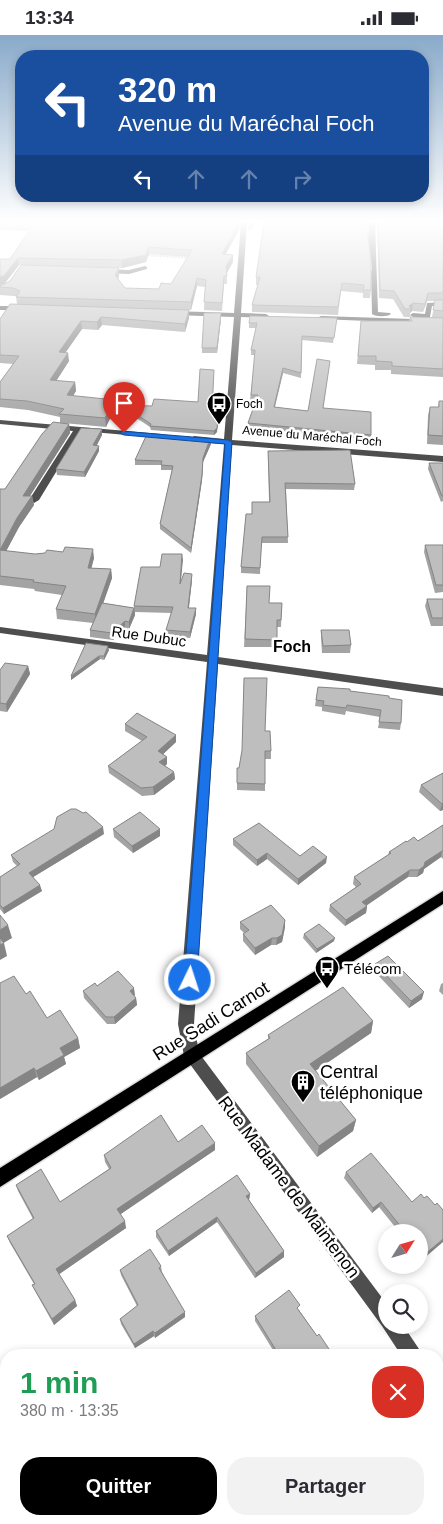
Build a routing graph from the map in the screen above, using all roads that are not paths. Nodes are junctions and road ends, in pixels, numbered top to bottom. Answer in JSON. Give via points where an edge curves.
{"nodes":[{"id":1,"x":238,"y":292,"type":"edge"},
{"id":2,"x":375,"y":292,"type":"edge"},
{"id":3,"x":443,"y":304,"type":"edge"},
{"id":4,"x":0,"y":308,"type":"edge"},
{"id":5,"x":30,"y":309,"type":"edge"},
{"id":6,"x":165,"y":313,"type":"edge"},
{"id":7,"x":375,"y":314,"type":"junction"},
{"id":8,"x":236,"y":315,"type":"junction"},
{"id":9,"x":276,"y":317,"type":"edge"},
{"id":10,"x":314,"y":318,"type":"edge"},
{"id":11,"x":366,"y":320,"type":"junction"},
{"id":12,"x":443,"y":322,"type":"edge"},
{"id":13,"x":0,"y":422,"type":"edge"},
{"id":14,"x":78,"y":429,"type":"junction"},
{"id":15,"x":171,"y":437,"type":"edge"},
{"id":16,"x":180,"y":438,"type":"edge"},
{"id":17,"x":228,"y":442,"type":"junction"},
{"id":18,"x":443,"y":459,"type":"edge"},
{"id":19,"x":34,"y":500,"type":"dead end"},
{"id":20,"x":0,"y":630,"type":"edge"},
{"id":21,"x":212,"y":659,"type":"junction"},
{"id":22,"x":443,"y":692,"type":"edge"},
{"id":23,"x":443,"y":897,"type":"edge"},
{"id":24,"x":192,"y":1056,"type":"junction"},
{"id":25,"x":0,"y":1177,"type":"edge"},
{"id":26,"x":378,"y":1307,"type":"edge"},
{"id":27,"x":398,"y":1334,"type":"edge"},
{"id":28,"x":409,"y":1349,"type":"edge"}],
"edges":[{"from":1,"to":8,"type":"street"},
{"from":2,"to":7,"type":"street"},
{"from":3,"to":7,"type":"street","via":[[429,304],[428,316]]},
{"from":4,"to":5,"type":"street"},
{"from":6,"to":8,"type":"street"},
{"from":7,"to":11,"type":"street","via":[[365,314]]},
{"from":8,"to":9,"type":"street"},
{"from":8,"to":17,"type":"street"},
{"from":10,"to":11,"type":"street"},
{"from":11,"to":12,"type":"street"},
{"from":13,"to":14,"type":"street"},
{"from":14,"to":15,"type":"street"},
{"from":14,"to":19,"type":"street"},
{"from":16,"to":17,"type":"street","name":"Avenue du Maréchal Foch"},
{"from":17,"to":18,"type":"street","name":"Avenue du Maréchal Foch"},
{"from":17,"to":21,"type":"street"},
{"from":20,"to":21,"type":"street","name":"Rue Dubuc"},
{"from":21,"to":22,"type":"street","name":"Rue Dubuc"},
{"from":21,"to":24,"type":"street","via":[[186,1024]]},
{"from":23,"to":24,"type":"main road","name":"Rue Sadi Carnot"},
{"from":24,"to":25,"type":"main road","name":"Rue Sadi Carnot"},
{"from":24,"to":26,"type":"street","name":"Rue Madame de Maintenon"},
{"from":27,"to":28,"type":"street"}]}
